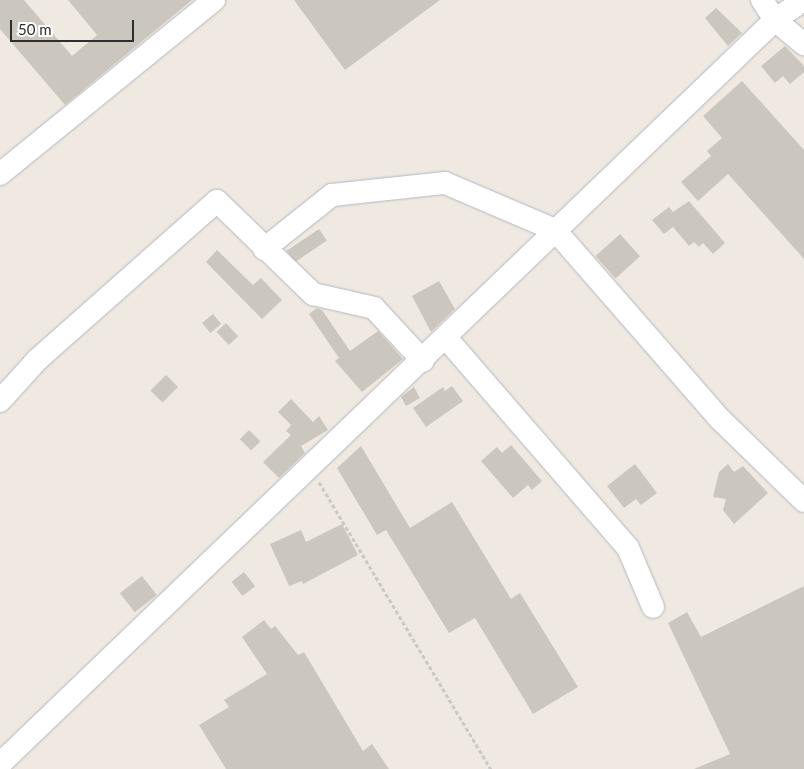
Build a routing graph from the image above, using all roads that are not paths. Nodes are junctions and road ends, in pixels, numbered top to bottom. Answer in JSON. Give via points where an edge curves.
{"nodes":[{"id":1,"x":214,"y":0,"type":"edge"},
{"id":2,"x":762,"y":0,"type":"edge"},
{"id":3,"x":804,"y":0,"type":"edge"},
{"id":4,"x":776,"y":20,"type":"junction"},
{"id":5,"x":804,"y":44,"type":"edge"},
{"id":6,"x":0,"y":174,"type":"edge"},
{"id":7,"x":555,"y":230,"type":"junction"},
{"id":8,"x":264,"y":249,"type":"junction"},
{"id":9,"x":447,"y":339,"type":"junction"},
{"id":10,"x":423,"y":361,"type":"junction"},
{"id":11,"x":0,"y":401,"type":"edge"},
{"id":12,"x":804,"y":501,"type":"edge"},
{"id":13,"x":653,"y":607,"type":"dead end"},
{"id":14,"x":0,"y":764,"type":"edge"}],
"edges":[{"from":1,"to":6,"type":"street"},
{"from":2,"to":4,"type":"street"},
{"from":3,"to":4,"type":"street"},
{"from":4,"to":5,"type":"street"},
{"from":4,"to":7,"type":"street"},
{"from":7,"to":8,"type":"street","via":[[445,183],[332,195]]},
{"from":7,"to":9,"type":"street"},
{"from":7,"to":12,"type":"street","via":[[721,420]]},
{"from":8,"to":10,"type":"street","via":[[314,294],[374,308]]},
{"from":8,"to":11,"type":"street","via":[[217,201],[37,360]]},
{"from":9,"to":10,"type":"street"},
{"from":9,"to":13,"type":"street","via":[[628,548]]},
{"from":10,"to":14,"type":"street"}]}
